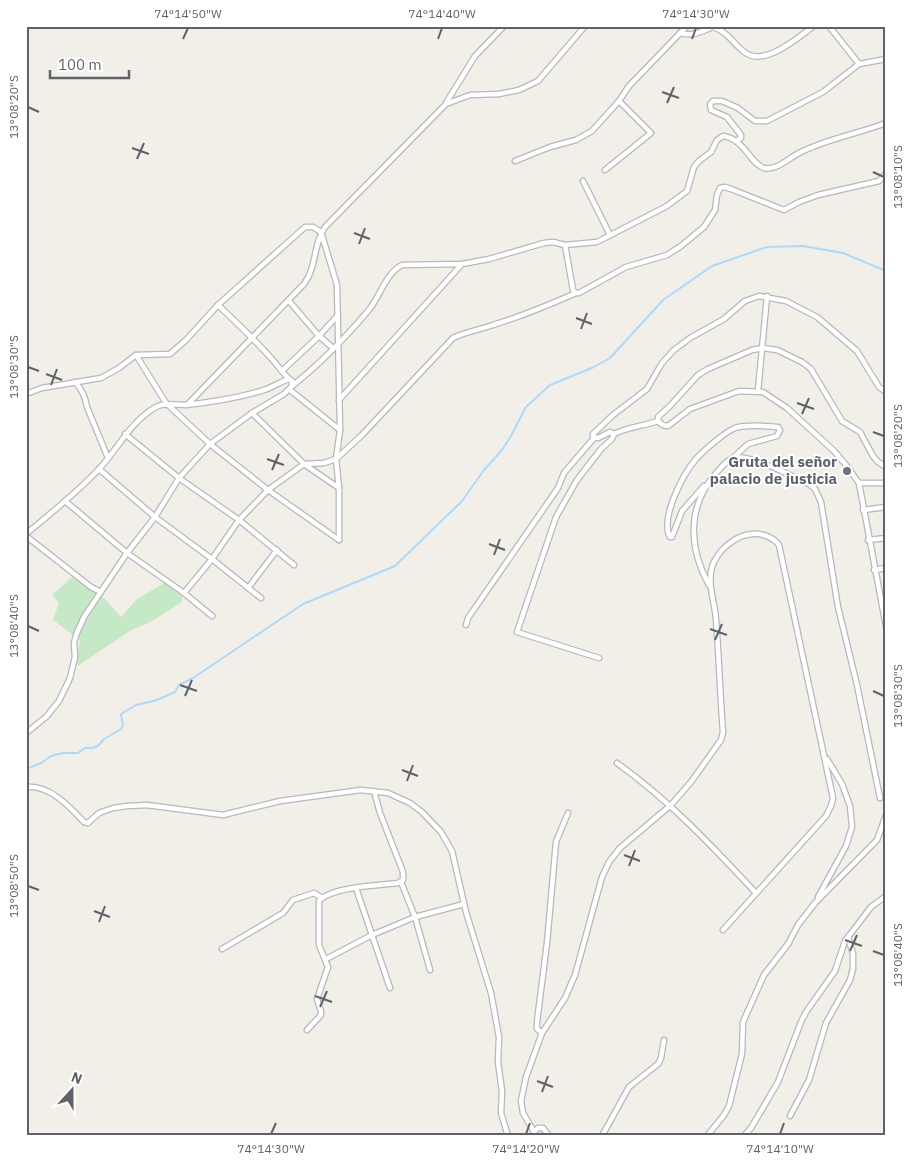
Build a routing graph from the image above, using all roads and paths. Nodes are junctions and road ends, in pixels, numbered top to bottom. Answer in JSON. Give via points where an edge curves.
{"nodes":[{"id":1,"x":504,"y":26,"type":"edge"},
{"id":2,"x":585,"y":26,"type":"edge"},
{"id":3,"x":687,"y":26,"type":"edge"},
{"id":4,"x":814,"y":26,"type":"edge"},
{"id":5,"x":829,"y":26,"type":"edge"},
{"id":6,"x":680,"y":33,"type":"junction"},
{"id":7,"x":886,"y":59,"type":"edge"},
{"id":8,"x":860,"y":64,"type":"junction"},
{"id":9,"x":619,"y":101,"type":"junction"},
{"id":10,"x":446,"y":104,"type":"junction"},
{"id":11,"x":886,"y":123,"type":"edge"},
{"id":12,"x":736,"y":141,"type":"junction"},
{"id":13,"x":515,"y":161,"type":"dead end"},
{"id":14,"x":605,"y":170,"type":"dead end"},
{"id":15,"x":886,"y":174,"type":"edge"},
{"id":16,"x":583,"y":181,"type":"dead end"},
{"id":17,"x":321,"y":232,"type":"junction"},
{"id":18,"x":610,"y":235,"type":"junction"},
{"id":19,"x":565,"y":245,"type":"junction"},
{"id":20,"x":462,"y":264,"type":"junction"},
{"id":21,"x":576,"y":293,"type":"junction"},
{"id":22,"x":767,"y":296,"type":"junction"},
{"id":23,"x":289,"y":301,"type":"junction"},
{"id":24,"x":218,"y":305,"type":"junction"},
{"id":25,"x":338,"y":315,"type":"junction"},
{"id":26,"x":320,"y":336,"type":"junction"},
{"id":27,"x":252,"y":337,"type":"junction"},
{"id":28,"x":338,"y":343,"type":"junction"},
{"id":29,"x":333,"y":348,"type":"junction"},
{"id":30,"x":763,"y":348,"type":"junction"},
{"id":31,"x":136,"y":355,"type":"junction"},
{"id":32,"x":283,"y":370,"type":"junction"},
{"id":33,"x":289,"y":379,"type":"junction"},
{"id":34,"x":75,"y":382,"type":"junction"},
{"id":35,"x":291,"y":388,"type":"junction"},
{"id":36,"x":758,"y":391,"type":"junction"},
{"id":37,"x":886,"y":392,"type":"edge"},
{"id":38,"x":26,"y":394,"type":"edge"},
{"id":39,"x":339,"y":400,"type":"junction"},
{"id":40,"x":166,"y":404,"type":"junction"},
{"id":41,"x":188,"y":404,"type":"junction"},
{"id":42,"x":252,"y":413,"type":"junction"},
{"id":43,"x":658,"y":421,"type":"junction"},
{"id":44,"x":340,"y":430,"type":"junction"},
{"id":45,"x":125,"y":434,"type":"junction"},
{"id":46,"x":614,"y":434,"type":"junction"},
{"id":47,"x":594,"y":438,"type":"junction"},
{"id":48,"x":210,"y":444,"type":"junction"},
{"id":49,"x":108,"y":458,"type":"junction"},
{"id":50,"x":734,"y":458,"type":"junction"},
{"id":51,"x":336,"y":459,"type":"junction"},
{"id":52,"x":304,"y":464,"type":"junction"},
{"id":53,"x":886,"y":467,"type":"edge"},
{"id":54,"x":100,"y":469,"type":"junction"},
{"id":55,"x":179,"y":478,"type":"junction"},
{"id":56,"x":886,"y":482,"type":"edge"},
{"id":57,"x":859,"y":484,"type":"junction"},
{"id":58,"x":705,"y":485,"type":"junction"},
{"id":59,"x":339,"y":488,"type":"junction"},
{"id":60,"x":268,"y":490,"type":"junction"},
{"id":61,"x":65,"y":501,"type":"junction"},
{"id":62,"x":886,"y":507,"type":"edge"},
{"id":63,"x":863,"y":510,"type":"junction"},
{"id":64,"x":155,"y":517,"type":"junction"},
{"id":65,"x":239,"y":520,"type":"junction"},
{"id":66,"x":26,"y":535,"type":"edge"},
{"id":67,"x":886,"y":538,"type":"edge"},
{"id":68,"x":868,"y":540,"type":"junction"},
{"id":69,"x":277,"y":550,"type":"junction"},
{"id":70,"x":127,"y":553,"type":"junction"},
{"id":71,"x":212,"y":559,"type":"junction"},
{"id":72,"x":294,"y":565,"type":"dead end"},
{"id":73,"x":886,"y":568,"type":"edge"},
{"id":74,"x":874,"y":570,"type":"junction"},
{"id":75,"x":710,"y":586,"type":"junction"},
{"id":76,"x":248,"y":588,"type":"junction"},
{"id":77,"x":101,"y":592,"type":"junction"},
{"id":78,"x":184,"y":593,"type":"junction"},
{"id":79,"x":886,"y":597,"type":"edge"},
{"id":80,"x":261,"y":598,"type":"dead end"},
{"id":81,"x":880,"y":598,"type":"junction"},
{"id":82,"x":212,"y":616,"type":"dead end"},
{"id":83,"x":466,"y":625,"type":"dead end"},
{"id":84,"x":886,"y":626,"type":"edge"},
{"id":85,"x":599,"y":658,"type":"dead end"},
{"id":86,"x":26,"y":733,"type":"edge"},
{"id":87,"x":826,"y":758,"type":"junction"},
{"id":88,"x":617,"y":763,"type":"dead end"},
{"id":89,"x":26,"y":786,"type":"edge"},
{"id":90,"x":374,"y":791,"type":"junction"},
{"id":91,"x":880,"y":798,"type":"dead end"},
{"id":92,"x":671,"y":805,"type":"junction"},
{"id":93,"x":568,"y":813,"type":"dead end"},
{"id":94,"x":886,"y":815,"type":"edge"},
{"id":95,"x":401,"y":882,"type":"junction"},
{"id":96,"x":356,"y":888,"type":"junction"},
{"id":97,"x":756,"y":893,"type":"junction"},
{"id":98,"x":886,"y":896,"type":"edge"},
{"id":99,"x":322,"y":898,"type":"junction"},
{"id":100,"x":815,"y":903,"type":"junction"},
{"id":101,"x":464,"y":904,"type":"junction"},
{"id":102,"x":415,"y":917,"type":"junction"},
{"id":103,"x":724,"y":930,"type":"dead end"},
{"id":104,"x":372,"y":935,"type":"junction"},
{"id":105,"x":848,"y":937,"type":"junction"},
{"id":106,"x":222,"y":949,"type":"dead end"},
{"id":107,"x":326,"y":959,"type":"junction"},
{"id":108,"x":430,"y":970,"type":"dead end"},
{"id":109,"x":390,"y":988,"type":"dead end"},
{"id":110,"x":307,"y":1030,"type":"dead end"},
{"id":111,"x":542,"y":1033,"type":"junction"},
{"id":112,"x":664,"y":1040,"type":"dead end"},
{"id":113,"x":790,"y":1116,"type":"dead end"},
{"id":114,"x":534,"y":1134,"type":"edge"},
{"id":115,"x":508,"y":1136,"type":"edge"},
{"id":116,"x":549,"y":1136,"type":"edge"},
{"id":117,"x":602,"y":1136,"type":"edge"},
{"id":118,"x":707,"y":1136,"type":"edge"},
{"id":119,"x":744,"y":1136,"type":"edge"}],
"edges":[{"from":1,"to":10,"type":"street","via":[[475,56]]},
{"from":2,"to":10,"type":"street","via":[[538,81],[519,90],[470,95]]},
{"from":3,"to":6,"type":"street"},
{"from":4,"to":6,"type":"street","via":[[776,53],[754,57],[741,50],[728,34],[714,27],[694,34]]},
{"from":5,"to":8,"type":"street"},
{"from":6,"to":9,"type":"street","via":[[629,86]]},
{"from":7,"to":8,"type":"street"},
{"from":8,"to":12,"type":"street","via":[[823,92],[767,120],[755,121],[730,104],[713,101],[711,110],[727,117],[741,135]]},
{"from":9,"to":13,"type":"street","via":[[592,131],[576,140]]},
{"from":9,"to":14,"type":"street","via":[[651,133]]},
{"from":10,"to":17,"type":"street"},
{"from":11,"to":12,"type":"street","via":[[830,140],[769,168],[760,166]]},
{"from":12,"to":18,"type":"street","via":[[720,137],[711,152],[694,167],[683,195]]},
{"from":15,"to":21,"type":"street","via":[[879,182],[818,195],[784,210],[731,188],[720,188],[715,210],[704,227],[681,246],[666,255],[626,267]]},
{"from":16,"to":18,"type":"street"},
{"from":17,"to":23,"type":"street","via":[[309,278]]},
{"from":17,"to":24,"type":"street","via":[[313,227],[304,227]]},
{"from":17,"to":25,"type":"street","via":[[337,285]]},
{"from":18,"to":19,"type":"street","via":[[591,243]]},
{"from":19,"to":20,"type":"street","via":[[544,243]]},
{"from":19,"to":21,"type":"street"},
{"from":20,"to":28,"type":"street","via":[[410,264],[396,268],[370,309]]},
{"from":20,"to":39,"type":"street"},
{"from":21,"to":51,"type":"street","via":[[537,310],[453,338]]},
{"from":22,"to":30,"type":"street"},
{"from":22,"to":37,"type":"street","via":[[817,316],[857,352],[879,387]]},
{"from":22,"to":47,"type":"street","via":[[745,301],[724,319],[674,350],[647,389],[613,415],[593,434]]},
{"from":23,"to":26,"type":"street"},
{"from":23,"to":27,"type":"street"},
{"from":24,"to":27,"type":"street"},
{"from":24,"to":31,"type":"street","via":[[170,354]]},
{"from":25,"to":26,"type":"street"},
{"from":25,"to":28,"type":"street"},
{"from":26,"to":29,"type":"street"},
{"from":26,"to":32,"type":"street"},
{"from":27,"to":32,"type":"street"},
{"from":27,"to":41,"type":"street"},
{"from":28,"to":29,"type":"street"},
{"from":28,"to":39,"type":"street"},
{"from":29,"to":35,"type":"street"},
{"from":30,"to":36,"type":"street"},
{"from":30,"to":43,"type":"street","via":[[698,375],[660,414]]},
{"from":30,"to":53,"type":"street","via":[[777,350],[811,369],[842,421],[860,432],[873,456]]},
{"from":31,"to":34,"type":"street","via":[[101,378]]},
{"from":31,"to":40,"type":"street"},
{"from":32,"to":33,"type":"street"},
{"from":33,"to":35,"type":"street","via":[[293,383]]},
{"from":33,"to":41,"type":"street","via":[[240,396]]},
{"from":34,"to":38,"type":"street"},
{"from":34,"to":49,"type":"street","via":[[82,390]]},
{"from":35,"to":42,"type":"street"},
{"from":35,"to":44,"type":"street"},
{"from":36,"to":43,"type":"street","via":[[739,391],[690,409],[668,426]]},
{"from":36,"to":57,"type":"street","via":[[787,408],[834,452]]},
{"from":39,"to":44,"type":"street"},
{"from":40,"to":41,"type":"street"},
{"from":40,"to":45,"type":"street","via":[[147,412]]},
{"from":40,"to":48,"type":"street"},
{"from":42,"to":48,"type":"street"},
{"from":42,"to":52,"type":"street"},
{"from":43,"to":46,"type":"street"},
{"from":44,"to":51,"type":"street"},
{"from":45,"to":49,"type":"street"},
{"from":45,"to":55,"type":"street"},
{"from":46,"to":47,"type":"street","via":[[610,432]]},
{"from":46,"to":85,"type":"street","via":[[577,480],[556,517],[516,632]]},
{"from":47,"to":83,"type":"street","via":[[564,473],[558,488]]},
{"from":48,"to":55,"type":"street"},
{"from":48,"to":60,"type":"street"},
{"from":49,"to":54,"type":"street"},
{"from":50,"to":58,"type":"street"},
{"from":50,"to":58,"type":"street","via":[[748,444],[777,436],[780,430],[770,426],[736,428],[696,458],[670,509],[667,527],[670,537],[682,511]]},
{"from":50,"to":91,"type":"street","via":[[764,464],[809,484],[821,502],[838,607]]},
{"from":51,"to":52,"type":"street"},
{"from":51,"to":59,"type":"street"},
{"from":52,"to":59,"type":"street"},
{"from":52,"to":60,"type":"street"},
{"from":54,"to":61,"type":"street"},
{"from":54,"to":64,"type":"street"},
{"from":55,"to":64,"type":"street"},
{"from":55,"to":65,"type":"street"},
{"from":56,"to":57,"type":"street"},
{"from":57,"to":63,"type":"street"},
{"from":58,"to":75,"type":"street","via":[[694,520],[693,544]]},
{"from":59,"to":60,"type":"street","via":[[339,540]]},
{"from":60,"to":65,"type":"street"},
{"from":61,"to":66,"type":"street"},
{"from":61,"to":70,"type":"street"},
{"from":62,"to":63,"type":"street"},
{"from":63,"to":68,"type":"street"},
{"from":64,"to":70,"type":"street"},
{"from":64,"to":71,"type":"street"},
{"from":65,"to":69,"type":"street"},
{"from":65,"to":71,"type":"street"},
{"from":66,"to":77,"type":"street"},
{"from":67,"to":68,"type":"street"},
{"from":68,"to":74,"type":"street"},
{"from":69,"to":72,"type":"street"},
{"from":69,"to":76,"type":"street"},
{"from":70,"to":77,"type":"street"},
{"from":70,"to":78,"type":"street"},
{"from":71,"to":76,"type":"street"},
{"from":71,"to":78,"type":"street"},
{"from":73,"to":74,"type":"street"},
{"from":74,"to":81,"type":"street"},
{"from":75,"to":87,"type":"street","via":[[717,554],[726,546],[754,534],[779,545]]},
{"from":75,"to":92,"type":"street","via":[[716,617],[723,732],[721,740]]},
{"from":76,"to":80,"type":"street"},
{"from":77,"to":86,"type":"street","via":[[79,626],[70,678],[59,701]]},
{"from":78,"to":82,"type":"street"},
{"from":79,"to":81,"type":"street"},
{"from":81,"to":84,"type":"street"},
{"from":87,"to":97,"type":"street","via":[[833,798],[826,816]]},
{"from":87,"to":100,"type":"street","via":[[842,784],[850,806],[852,827],[846,846]]},
{"from":88,"to":92,"type":"street"},
{"from":89,"to":90,"type":"street","via":[[37,786],[62,800],[88,823],[98,813],[127,806],[147,805],[223,815],[280,801],[339,792]]},
{"from":90,"to":95,"type":"street","via":[[403,872]]},
{"from":90,"to":101,"type":"street","via":[[388,793],[410,803],[441,832],[452,851]]},
{"from":92,"to":97,"type":"street"},
{"from":92,"to":111,"type":"street","via":[[620,848],[609,862],[566,998]]},
{"from":93,"to":111,"type":"street","via":[[556,842],[536,1022]]},
{"from":94,"to":100,"type":"street","via":[[877,840]]},
{"from":95,"to":96,"type":"street"},
{"from":95,"to":102,"type":"street"},
{"from":96,"to":99,"type":"street"},
{"from":96,"to":104,"type":"street"},
{"from":97,"to":103,"type":"street"},
{"from":98,"to":105,"type":"street","via":[[871,907]]},
{"from":99,"to":106,"type":"street","via":[[314,893],[296,898],[283,913]]},
{"from":99,"to":107,"type":"street","via":[[319,901],[319,945]]},
{"from":100,"to":118,"type":"street","via":[[764,975],[748,1008],[743,1022],[741,1060],[728,1106]]},
{"from":101,"to":102,"type":"street"},
{"from":101,"to":115,"type":"street","via":[[491,993],[499,1037],[501,1113]]},
{"from":102,"to":104,"type":"street"},
{"from":102,"to":108,"type":"street"},
{"from":104,"to":107,"type":"street"},
{"from":104,"to":109,"type":"street"},
{"from":105,"to":113,"type":"street","via":[[853,954],[850,980],[826,1023],[810,1080]]},
{"from":105,"to":119,"type":"street","via":[[835,971],[801,1022],[776,1086]]},
{"from":107,"to":110,"type":"street","via":[[327,973],[317,999],[321,1015]]},
{"from":111,"to":114,"type":"street","via":[[521,1101],[523,1113]]},
{"from":112,"to":117,"type":"street","via":[[658,1064],[629,1087]]},
{"from":114,"to":116,"type":"street","via":[[538,1128],[543,1128]]}]}
